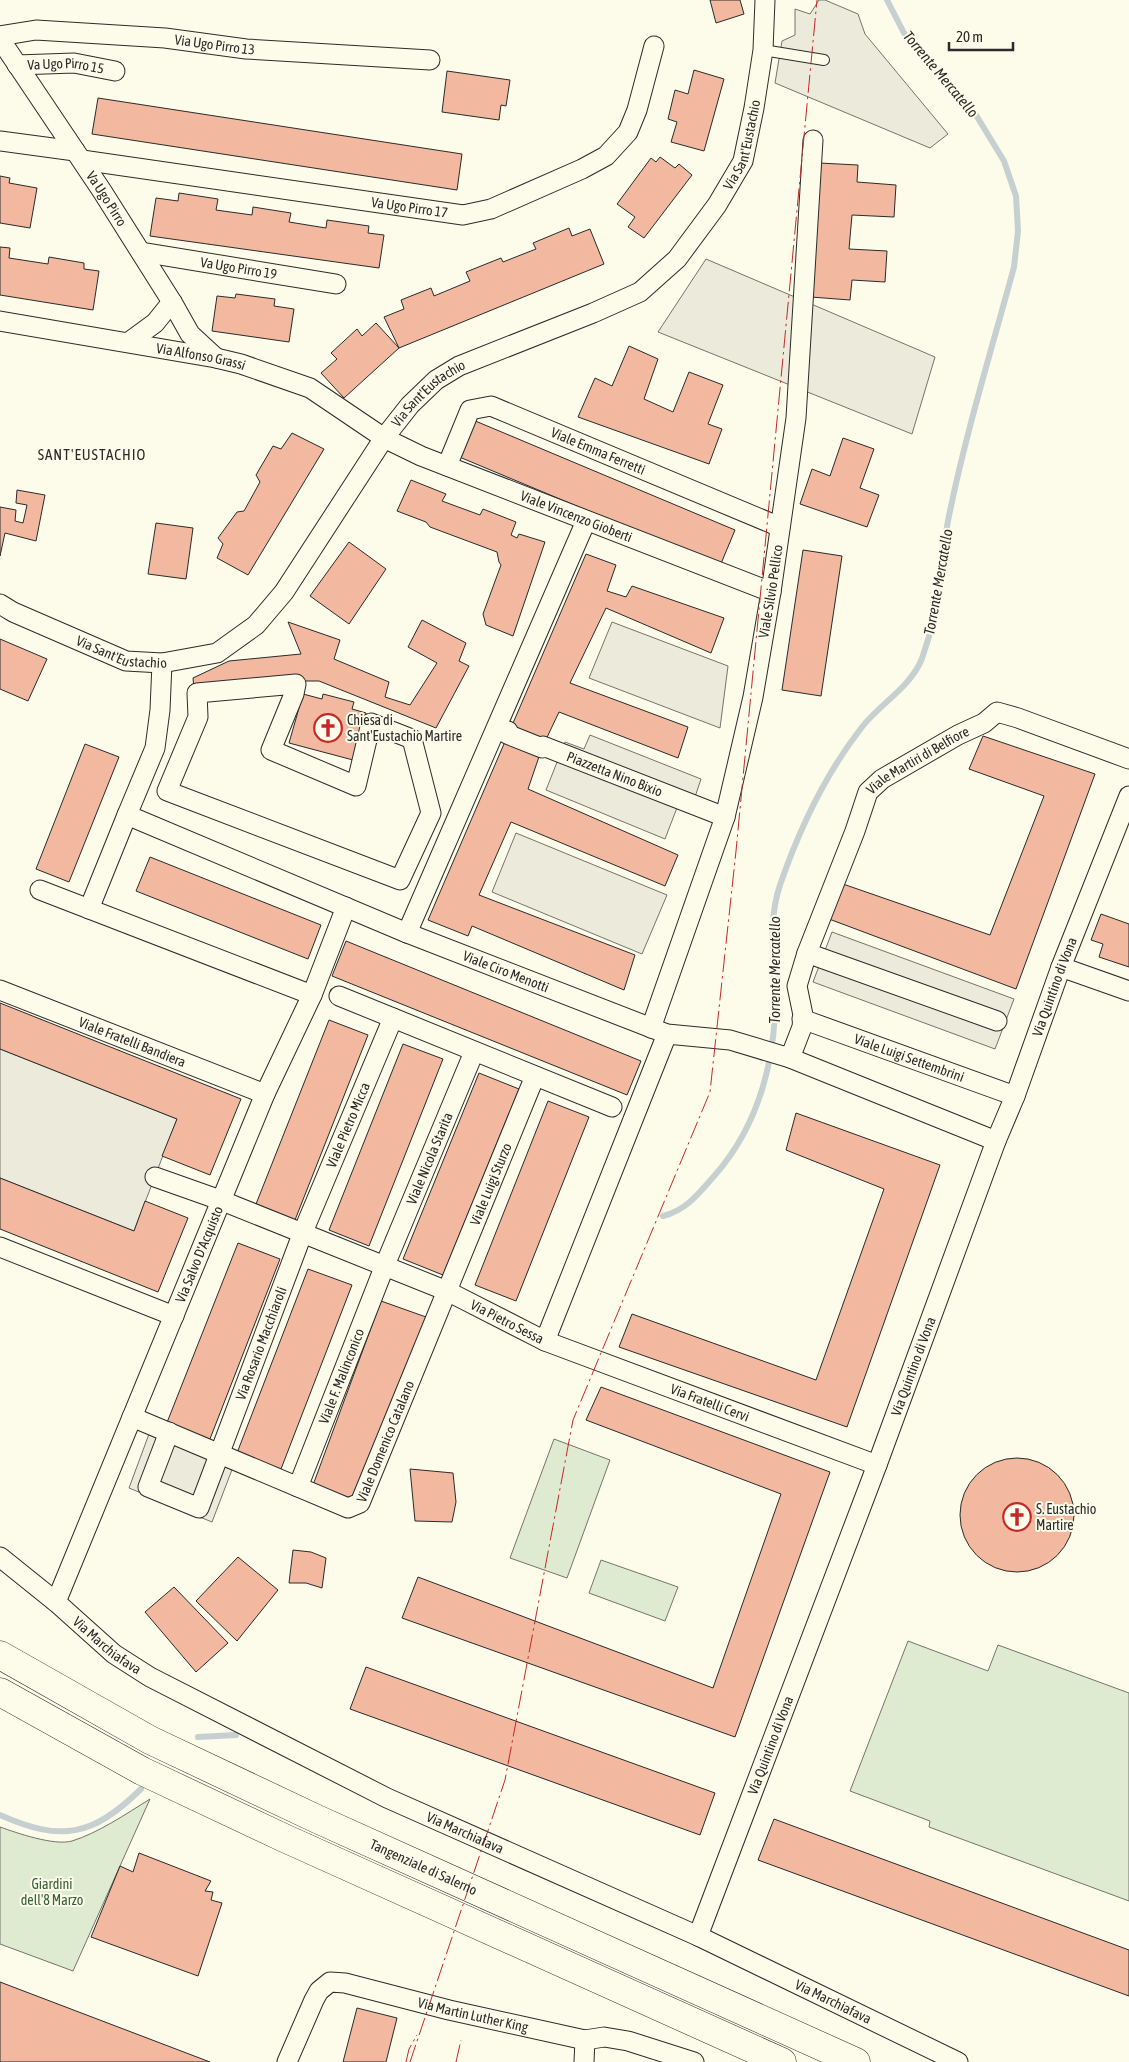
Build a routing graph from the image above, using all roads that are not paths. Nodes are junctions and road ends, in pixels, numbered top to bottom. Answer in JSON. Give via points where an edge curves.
{"nodes":[{"id":1,"x":764,"y":0,"type":"edge"},
{"id":2,"x":0,"y":38,"type":"edge"},
{"id":3,"x":654,"y":46,"type":"dead end"},
{"id":4,"x":762,"y":50,"type":"junction"},
{"id":5,"x":430,"y":60,"type":"dead end"},
{"id":6,"x":824,"y":60,"type":"dead end"},
{"id":7,"x":16,"y":65,"type":"junction"},
{"id":8,"x":115,"y":71,"type":"dead end"},
{"id":9,"x":813,"y":140,"type":"dead end"},
{"id":10,"x":0,"y":141,"type":"edge"},
{"id":11,"x":78,"y":155,"type":"junction"},
{"id":12,"x":141,"y":252,"type":"junction"},
{"id":13,"x":336,"y":284,"type":"dead end"},
{"id":14,"x":172,"y":302,"type":"junction"},
{"id":15,"x":0,"y":321,"type":"edge"},
{"id":16,"x":129,"y":342,"type":"junction"},
{"id":17,"x":216,"y":358,"type":"junction"},
{"id":18,"x":384,"y":438,"type":"junction"},
{"id":19,"x":446,"y":466,"type":"junction"},
{"id":20,"x":586,"y":521,"type":"junction"},
{"id":21,"x":780,"y":527,"type":"junction"},
{"id":22,"x":771,"y":592,"type":"junction"},
{"id":23,"x":0,"y":604,"type":"edge"},
{"id":24,"x":162,"y":663,"type":"junction"},
{"id":25,"x":502,"y":729,"type":"junction"},
{"id":26,"x":1129,"y":759,"type":"edge"},
{"id":27,"x":167,"y":791,"type":"joint"},
{"id":28,"x":1129,"y":796,"type":"edge"},
{"id":29,"x":127,"y":815,"type":"junction"},
{"id":30,"x":724,"y":817,"type":"junction"},
{"id":31,"x":40,"y":890,"type":"dead end"},
{"id":32,"x":346,"y":907,"type":"junction"},
{"id":33,"x":89,"y":909,"type":"junction"},
{"id":34,"x":407,"y":933,"type":"junction"},
{"id":35,"x":807,"y":953,"type":"junction"},
{"id":36,"x":1062,"y":967,"type":"junction"},
{"id":37,"x":0,"y":990,"type":"edge"},
{"id":38,"x":1129,"y":991,"type":"edge"},
{"id":39,"x":312,"y":994,"type":"junction"},
{"id":40,"x":338,"y":996,"type":"dead end"},
{"id":41,"x":393,"y":1018,"type":"junction"},
{"id":42,"x":802,"y":1019,"type":"junction"},
{"id":43,"x":997,"y":1021,"type":"dead end"},
{"id":44,"x":659,"y":1031,"type":"junction"},
{"id":45,"x":474,"y":1052,"type":"junction"},
{"id":46,"x":790,"y":1058,"type":"junction"},
{"id":47,"x":535,"y":1076,"type":"junction"},
{"id":48,"x":265,"y":1094,"type":"junction"},
{"id":49,"x":1015,"y":1096,"type":"junction"},
{"id":50,"x":612,"y":1107,"type":"dead end"},
{"id":51,"x":996,"y":1141,"type":"junction"},
{"id":52,"x":155,"y":1177,"type":"dead end"},
{"id":53,"x":220,"y":1200,"type":"junction"},
{"id":54,"x":303,"y":1232,"type":"junction"},
{"id":55,"x":0,"y":1247,"type":"edge"},
{"id":56,"x":385,"y":1265,"type":"junction"},
{"id":57,"x":447,"y":1291,"type":"junction"},
{"id":58,"x":174,"y":1316,"type":"junction"},
{"id":59,"x":545,"y":1341,"type":"junction"},
{"id":60,"x":132,"y":1417,"type":"junction"},
{"id":61,"x":169,"y":1432,"type":"junction"},
{"id":62,"x":218,"y":1453,"type":"junction"},
{"id":63,"x":877,"y":1465,"type":"junction"},
{"id":64,"x":298,"y":1486,"type":"junction"},
{"id":65,"x":0,"y":1557,"type":"edge"},
{"id":66,"x":56,"y":1602,"type":"junction"},
{"id":67,"x":0,"y":1655,"type":"edge"},
{"id":68,"x":0,"y":1692,"type":"edge"},
{"id":69,"x":698,"y":1936,"type":"junction"},
{"id":70,"x":585,"y":2040,"type":"junction"},
{"id":71,"x":287,"y":2062,"type":"edge"},
{"id":72,"x":584,"y":2062,"type":"edge"},
{"id":73,"x":694,"y":2062,"type":"edge"},
{"id":74,"x":782,"y":2062,"type":"edge"},
{"id":75,"x":856,"y":2062,"type":"edge"},
{"id":76,"x":958,"y":2062,"type":"edge"}],
"edges":[{"from":1,"to":4,"type":"street","name":"Via Sant'Eustachio"},
{"from":2,"to":5,"type":"street","name":"Via Ugo Pirro 13","via":[[36,30],[166,38],[246,49]]},
{"from":2,"to":7,"type":"street","name":"Va Ugo Pirro"},
{"from":3,"to":11,"type":"street","name":"Va Ugo Pirro 17","via":[[628,132],[606,156],[582,170],[491,209],[464,215]]},
{"from":4,"to":6,"type":"lane"},
{"from":4,"to":18,"type":"street","name":"Via Sant'Eustachio","via":[[743,161],[717,205],[677,259],[640,292],[459,366],[436,380],[410,404]]},
{"from":7,"to":8,"type":"street","name":"Va Ugo Pirro 15","via":[[74,63]]},
{"from":7,"to":11,"type":"street","name":"Va Ugo Pirro"},
{"from":9,"to":21,"type":"street","name":"Viale Silvio Pellico","via":[[796,418]]},
{"from":10,"to":11,"type":"street","name":"Va Ugo Pirro 17"},
{"from":11,"to":12,"type":"street","name":"Va Ugo Pirro"},
{"from":12,"to":13,"type":"street","name":"Va Ugo Pirro 19"},
{"from":12,"to":14,"type":"street","name":"Va Ugo Pirro"},
{"from":14,"to":16,"type":"street","via":[[155,323]]},
{"from":14,"to":17,"type":"street","name":"Va Ugo Pirro","via":[[190,334]]},
{"from":15,"to":16,"type":"street","name":"Via Alfonso Grassi"},
{"from":16,"to":17,"type":"street","name":"Via Alfonso Grassi"},
{"from":17,"to":18,"type":"street","name":"Via Alfonso Grassi","via":[[310,388]]},
{"from":18,"to":19,"type":"street","name":"Viale Vincenzo Gioberti"},
{"from":18,"to":24,"type":"street","name":"Via Sant'Eustachio","via":[[284,592],[256,625],[217,653]]},
{"from":19,"to":20,"type":"street","name":"Viale Vincenzo Gioberti"},
{"from":19,"to":21,"type":"street","name":"Viale Emma Ferretti","via":[[470,410],[491,406]]},
{"from":20,"to":22,"type":"street","name":"Viale Vincenzo Gioberti"},
{"from":20,"to":25,"type":"street"},
{"from":21,"to":22,"type":"street","name":"Viale Silvio Pellico"},
{"from":22,"to":30,"type":"street","name":"Viale Silvio Pellico","via":[[752,697]]},
{"from":23,"to":24,"type":"street","name":"Via Sant'Eustachio","via":[[126,661]]},
{"from":24,"to":29,"type":"street","via":[[155,748]]},
{"from":25,"to":30,"type":"street","name":"Piazzetta Nino Bixio","via":[[509,729],[543,746]]},
{"from":25,"to":34,"type":"street"},
{"from":26,"to":35,"type":"street","name":"Viale Martiri di Belfiore","via":[[996,712],[984,723],[910,762],[868,792]]},
{"from":27,"to":27,"type":"street","via":[[400,880],[431,813],[412,739],[371,723],[356,786],[271,750],[296,684],[198,693],[198,717]]},
{"from":28,"to":36,"type":"street","name":"Via Quintino di Vona"},
{"from":29,"to":32,"type":"street","name":"Viale Ciro Menotti"},
{"from":29,"to":33,"type":"street"},
{"from":30,"to":44,"type":"street","name":"Viale Silvio Pellico"},
{"from":31,"to":33,"type":"street"},
{"from":32,"to":34,"type":"street","name":"Viale Ciro Menotti"},
{"from":32,"to":39,"type":"street","name":"Via Salvo D'Acquisto"},
{"from":33,"to":39,"type":"street"},
{"from":34,"to":44,"type":"street","name":"Viale Ciro Menotti"},
{"from":35,"to":42,"type":"street","name":"Viale Martiri di Belfiore","via":[[797,986]]},
{"from":35,"to":43,"type":"street"},
{"from":36,"to":38,"type":"street"},
{"from":36,"to":49,"type":"street","name":"Via Quintino di Vona"},
{"from":37,"to":48,"type":"street","name":"Viale Fratelli Bandiera"},
{"from":39,"to":48,"type":"street","name":"Via Salvo D'Acquisto"},
{"from":40,"to":41,"type":"street"},
{"from":41,"to":45,"type":"street"},
{"from":41,"to":54,"type":"street","name":"Viale Pietro Micca"},
{"from":42,"to":46,"type":"street","name":"Viale Martiri di Belfiore"},
{"from":42,"to":49,"type":"street","name":"Viale Luigi Settembrini"},
{"from":44,"to":46,"type":"street","name":"Viale Ciro Menotti","via":[[730,1040]]},
{"from":44,"to":59,"type":"street","name":"Via Pietro Sessa"},
{"from":45,"to":47,"type":"street"},
{"from":45,"to":56,"type":"street","name":"Viale Nicola Starita"},
{"from":46,"to":51,"type":"street"},
{"from":47,"to":50,"type":"street"},
{"from":47,"to":57,"type":"street","name":"Viale Luigi Sturzo"},
{"from":48,"to":53,"type":"street","name":"Via Salvo D'Acquisto"},
{"from":49,"to":51,"type":"street","name":"Via Quintino di Vona"},
{"from":51,"to":63,"type":"street","name":"Via Quintino di Vona"},
{"from":52,"to":53,"type":"street","name":"Via Pietro Sessa"},
{"from":53,"to":54,"type":"street","name":"Via Pietro Sessa"},
{"from":53,"to":58,"type":"street","name":"Via Salvo D'Acquisto"},
{"from":54,"to":56,"type":"street","name":"Via Pietro Sessa"},
{"from":54,"to":62,"type":"street","name":"Via Rosario Macchiaroli"},
{"from":55,"to":58,"type":"street"},
{"from":56,"to":57,"type":"street","name":"Via Pietro Sessa"},
{"from":56,"to":64,"type":"street","name":"Viale F. Malinconico"},
{"from":57,"to":59,"type":"street","name":"Via Pietro Sessa"},
{"from":57,"to":64,"type":"street","name":"Viale Domenico Catalano","via":[[360,1503],[348,1508]]},
{"from":58,"to":60,"type":"street","name":"Via Salvo D'Acquisto"},
{"from":59,"to":63,"type":"street","name":"Via Fratelli Cervi"},
{"from":60,"to":61,"type":"street","name":"Viale Domenico Catalano"},
{"from":60,"to":66,"type":"street","name":"Via Salvo D'Acquisto"},
{"from":61,"to":62,"type":"street","name":"Viale Domenico Catalano"},
{"from":61,"to":62,"type":"street","name":"Via Rosario Macchiaroli","via":[[148,1487],[198,1508]]},
{"from":62,"to":64,"type":"street","name":"Viale Domenico Catalano"},
{"from":63,"to":69,"type":"street","name":"Via Quintino di Vona"},
{"from":65,"to":66,"type":"street","name":"Via Marchiafava"},
{"from":66,"to":69,"type":"street","name":"Via Marchiafava","via":[[114,1654],[150,1677],[387,1798]]},
{"from":67,"to":75,"type":"highway","name":"Tangenziale di Salerno","via":[[166,1748],[326,1824]]},
{"from":68,"to":74,"type":"highway","via":[[142,1771]]},
{"from":69,"to":76,"type":"street","name":"Via Marchiafava"},
{"from":70,"to":71,"type":"street","name":"Via Martin Luther King","via":[[330,1982],[319,1991]]},
{"from":70,"to":72,"type":"street"},
{"from":70,"to":73,"type":"street","name":"Via Martin Luther King","via":[[604,2037],[628,2041]]}]}
